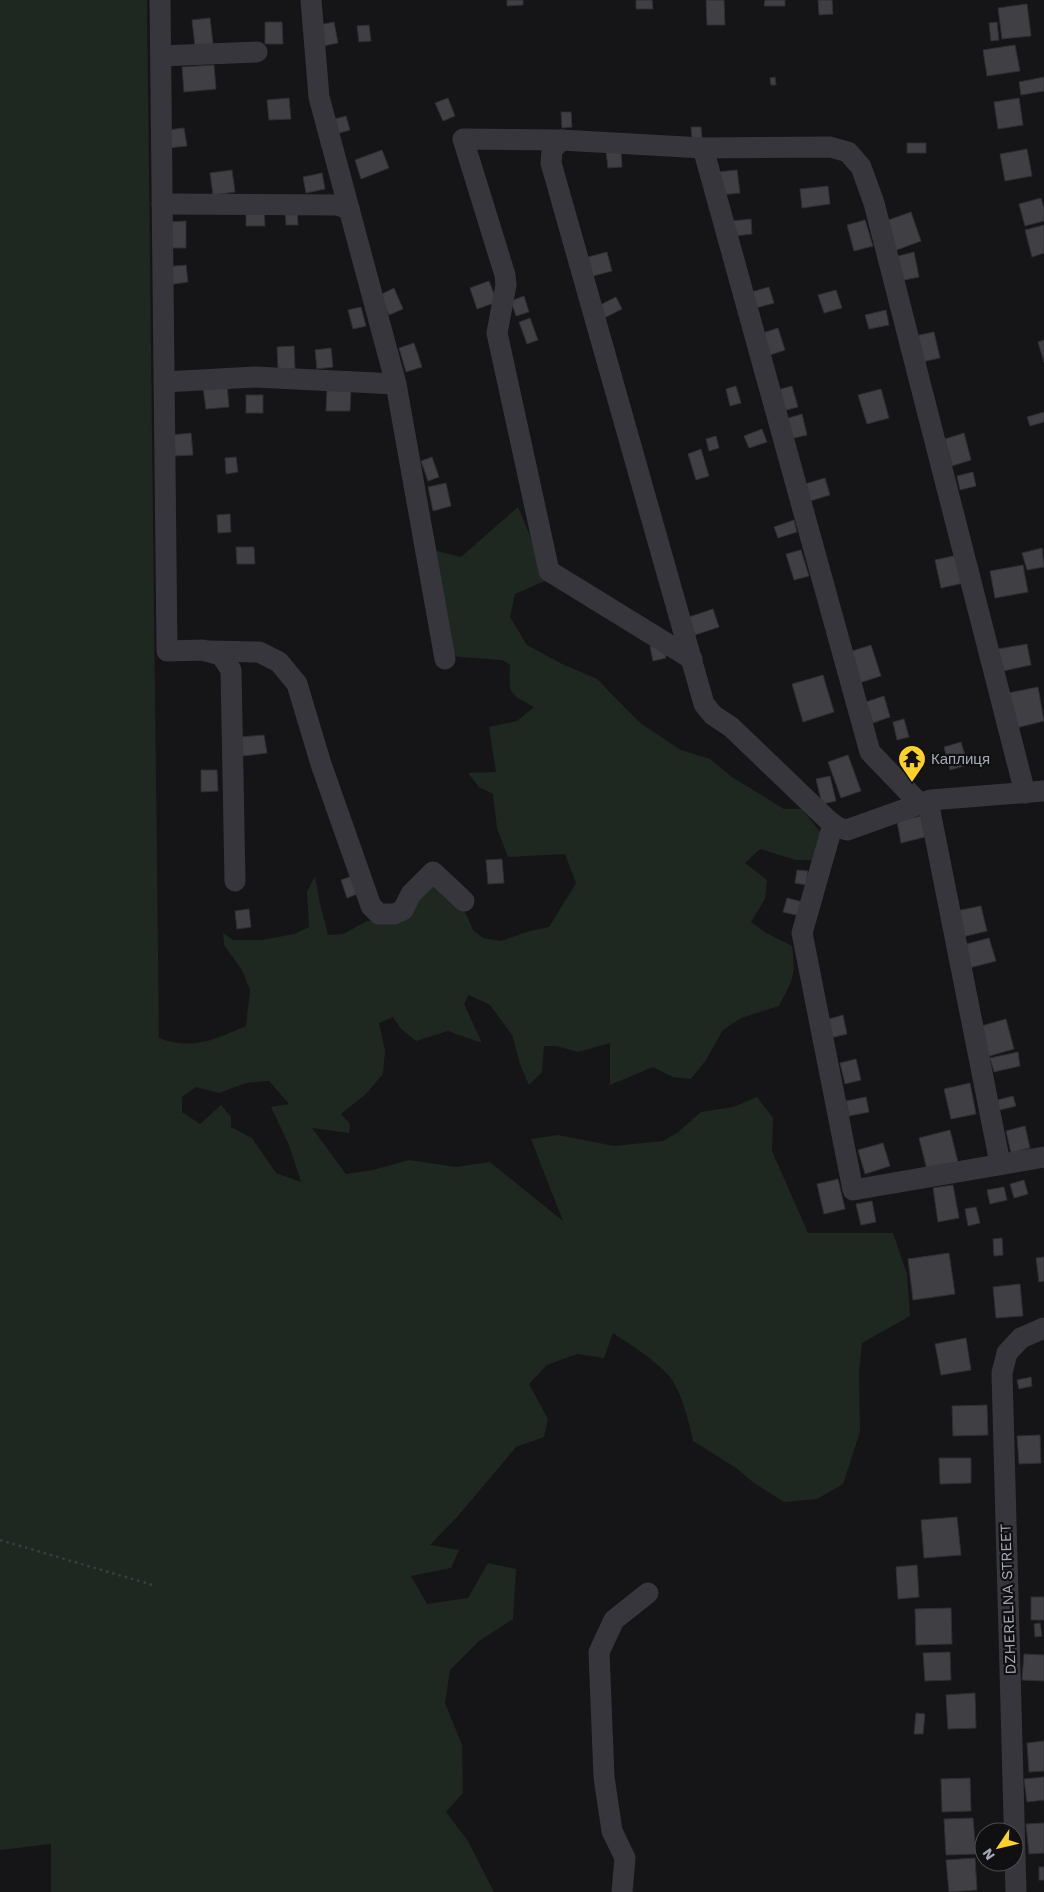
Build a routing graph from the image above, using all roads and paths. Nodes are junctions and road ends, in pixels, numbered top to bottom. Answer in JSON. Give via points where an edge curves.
{"nodes":[{"id":1,"x":160,"y":0,"type":"edge"},
{"id":2,"x":311,"y":0,"type":"edge"},
{"id":3,"x":257,"y":52,"type":"dead end"},
{"id":4,"x":160,"y":56,"type":"junction"},
{"id":5,"x":561,"y":140,"type":"junction"},
{"id":6,"x":703,"y":148,"type":"junction"},
{"id":7,"x":162,"y":204,"type":"junction"},
{"id":8,"x":349,"y":209,"type":"junction"},
{"id":9,"x":164,"y":382,"type":"junction"},
{"id":10,"x":396,"y":384,"type":"junction"},
{"id":11,"x":202,"y":650,"type":"junction"},
{"id":12,"x":445,"y":659,"type":"dead end"},
{"id":13,"x":692,"y":659,"type":"junction"},
{"id":14,"x":1035,"y":792,"type":"edge"},
{"id":15,"x":924,"y":802,"type":"junction"},
{"id":16,"x":833,"y":824,"type":"junction"},
{"id":17,"x":235,"y":881,"type":"dead end"},
{"id":18,"x":464,"y":901,"type":"dead end"},
{"id":19,"x":1044,"y":1157,"type":"edge"},
{"id":20,"x":1000,"y":1163,"type":"junction"},
{"id":21,"x":1044,"y":1328,"type":"edge"},
{"id":22,"x":0,"y":1540,"type":"edge"},
{"id":23,"x":156,"y":1586,"type":"dead end"},
{"id":24,"x":648,"y":1593,"type":"dead end"},
{"id":25,"x":622,"y":1892,"type":"edge"},
{"id":26,"x":1016,"y":1892,"type":"edge"}],
"edges":[{"from":1,"to":4,"type":"street"},
{"from":2,"to":8,"type":"street","via":[[318,97]]},
{"from":3,"to":4,"type":"street"},
{"from":4,"to":7,"type":"street"},
{"from":5,"to":6,"type":"street"},
{"from":5,"to":13,"type":"street","via":[[552,150],[551,163]]},
{"from":5,"to":13,"type":"street","via":[[463,140],[505,275],[497,333],[549,571]]},
{"from":6,"to":14,"type":"street","via":[[830,147],[848,152],[861,167],[874,203]]},
{"from":6,"to":15,"type":"street","via":[[870,752]]},
{"from":7,"to":8,"type":"street","via":[[337,205]]},
{"from":7,"to":9,"type":"street"},
{"from":8,"to":10,"type":"street"},
{"from":9,"to":10,"type":"street","via":[[255,377]]},
{"from":9,"to":11,"type":"street","via":[[166,651]]},
{"from":10,"to":12,"type":"street"},
{"from":11,"to":17,"type":"street","via":[[221,655],[231,670]]},
{"from":11,"to":18,"type":"street","via":[[259,652],[279,662],[297,684],[321,764],[371,906],[379,914],[403,910],[411,894],[434,872]]},
{"from":13,"to":16,"type":"street","via":[[704,704],[713,715],[730,727]]},
{"from":14,"to":15,"type":"street"},
{"from":15,"to":16,"type":"street","via":[[847,830]]},
{"from":15,"to":20,"type":"street"},
{"from":16,"to":20,"type":"street","via":[[802,933],[853,1190]]},
{"from":19,"to":20,"type":"street"},
{"from":21,"to":26,"type":"street","name":"DZHERELNA STREET","via":[[1021,1338],[1007,1353],[1002,1373]]},
{"from":22,"to":23,"type":"path"},
{"from":24,"to":25,"type":"street","via":[[614,1620],[600,1652],[604,1777],[612,1831],[625,1858]]}]}
